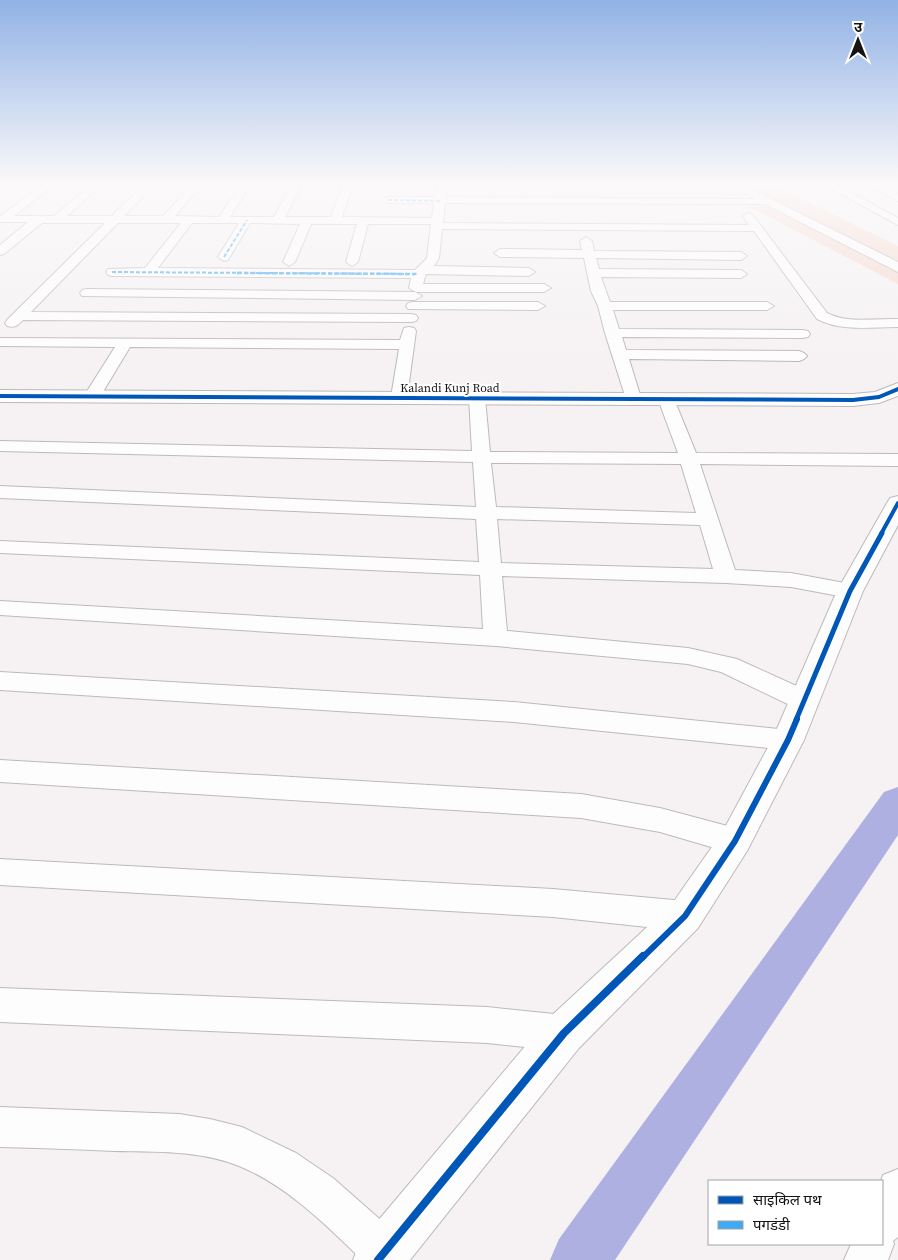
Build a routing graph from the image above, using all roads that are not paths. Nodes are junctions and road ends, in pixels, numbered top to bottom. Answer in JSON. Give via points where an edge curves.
{"nodes":[{"id":1,"x":10,"y":243,"type":"edge"},
{"id":2,"x":91,"y":243,"type":"edge"},
{"id":3,"x":171,"y":243,"type":"edge"},
{"id":4,"x":233,"y":243,"type":"edge"},
{"id":5,"x":297,"y":243,"type":"edge"},
{"id":6,"x":357,"y":243,"type":"edge"},
{"id":7,"x":438,"y":243,"type":"edge"},
{"id":8,"x":586,"y":243,"type":"edge"},
{"id":9,"x":768,"y":243,"type":"edge"},
{"id":10,"x":849,"y":243,"type":"edge"},
{"id":11,"x":504,"y":245,"type":"dead end"},
{"id":12,"x":0,"y":251,"type":"edge"},
{"id":13,"x":589,"y":254,"type":"junction"},
{"id":14,"x":741,"y":256,"type":"dead end"},
{"id":15,"x":224,"y":257,"type":"dead end"},
{"id":16,"x":289,"y":262,"type":"dead end"},
{"id":17,"x":352,"y":262,"type":"dead end"},
{"id":18,"x":898,"y":268,"type":"edge"},
{"id":19,"x":112,"y":272,"type":"dead end"},
{"id":20,"x":149,"y":272,"type":"junction"},
{"id":21,"x":216,"y":272,"type":"junction"},
{"id":22,"x":419,"y":272,"type":"junction"},
{"id":23,"x":541,"y":272,"type":"dead end"},
{"id":24,"x":594,"y":273,"type":"junction"},
{"id":25,"x":742,"y":274,"type":"dead end"},
{"id":26,"x":544,"y":288,"type":"dead end"},
{"id":27,"x":86,"y":293,"type":"dead end"},
{"id":28,"x":203,"y":294,"type":"junction"},
{"id":29,"x":414,"y":302,"type":"junction"},
{"id":30,"x":538,"y":306,"type":"dead end"},
{"id":31,"x":605,"y":306,"type":"junction"},
{"id":32,"x":767,"y":306,"type":"dead end"},
{"id":33,"x":19,"y":316,"type":"junction"},
{"id":34,"x":189,"y":316,"type":"junction"},
{"id":35,"x":898,"y":323,"type":"edge"},
{"id":36,"x":612,"y":332,"type":"junction"},
{"id":37,"x":802,"y":334,"type":"dead end"},
{"id":38,"x":0,"y":335,"type":"edge"},
{"id":39,"x":0,"y":342,"type":"edge"},
{"id":40,"x":126,"y":342,"type":"junction"},
{"id":41,"x":407,"y":345,"type":"junction"},
{"id":42,"x":619,"y":354,"type":"junction"},
{"id":43,"x":799,"y":356,"type":"dead end"},
{"id":44,"x":898,"y":389,"type":"edge"},
{"id":45,"x":92,"y":396,"type":"junction"},
{"id":46,"x":1,"y":397,"type":"edge"},
{"id":47,"x":399,"y":397,"type":"junction"},
{"id":48,"x":477,"y":398,"type":"junction"},
{"id":49,"x":634,"y":398,"type":"junction"},
{"id":50,"x":666,"y":399,"type":"junction"},
{"id":51,"x":0,"y":446,"type":"edge"},
{"id":52,"x":482,"y":457,"type":"junction"},
{"id":53,"x":689,"y":459,"type":"junction"},
{"id":54,"x":898,"y":460,"type":"edge"},
{"id":55,"x":0,"y":492,"type":"edge"},
{"id":56,"x":898,"y":502,"type":"edge"},
{"id":57,"x":486,"y":513,"type":"junction"},
{"id":58,"x":708,"y":519,"type":"junction"},
{"id":59,"x":0,"y":546,"type":"edge"},
{"id":60,"x":490,"y":569,"type":"junction"},
{"id":61,"x":726,"y":576,"type":"junction"},
{"id":62,"x":850,"y":591,"type":"junction"},
{"id":63,"x":0,"y":608,"type":"edge"},
{"id":64,"x":496,"y":638,"type":"junction"},
{"id":65,"x":0,"y":682,"type":"edge"},
{"id":66,"x":805,"y":701,"type":"junction"},
{"id":67,"x":788,"y":740,"type":"junction"},
{"id":68,"x":0,"y":771,"type":"edge"},
{"id":69,"x":735,"y":841,"type":"junction"},
{"id":70,"x":0,"y":872,"type":"edge"},
{"id":71,"x":685,"y":916,"type":"junction"},
{"id":72,"x":0,"y":1005,"type":"edge"},
{"id":73,"x":564,"y":1034,"type":"junction"},
{"id":74,"x":0,"y":1127,"type":"edge"},
{"id":75,"x":898,"y":1190,"type":"edge"},
{"id":76,"x":883,"y":1224,"type":"edge"},
{"id":77,"x":873,"y":1245,"type":"edge"},
{"id":78,"x":382,"y":1256,"type":"edge"},
{"id":79,"x":866,"y":1260,"type":"edge"}],
"edges":[{"from":1,"to":12,"type":"street"},
{"from":2,"to":33,"type":"street"},
{"from":3,"to":20,"type":"street"},
{"from":4,"to":15,"type":"street"},
{"from":5,"to":16,"type":"street"},
{"from":6,"to":17,"type":"street"},
{"from":7,"to":22,"type":"street","via":[[430,264]]},
{"from":8,"to":13,"type":"street"},
{"from":9,"to":35,"type":"street","via":[[828,320]]},
{"from":10,"to":18,"type":"street"},
{"from":11,"to":13,"type":"street"},
{"from":13,"to":14,"type":"street"},
{"from":13,"to":24,"type":"street"},
{"from":19,"to":20,"type":"street"},
{"from":20,"to":21,"type":"street"},
{"from":21,"to":22,"type":"street"},
{"from":21,"to":28,"type":"street"},
{"from":22,"to":23,"type":"street"},
{"from":22,"to":29,"type":"street"},
{"from":24,"to":25,"type":"street"},
{"from":24,"to":31,"type":"street"},
{"from":26,"to":29,"type":"street"},
{"from":27,"to":28,"type":"street"},
{"from":28,"to":29,"type":"street"},
{"from":28,"to":34,"type":"street"},
{"from":29,"to":30,"type":"street"},
{"from":29,"to":34,"type":"street"},
{"from":29,"to":41,"type":"street"},
{"from":31,"to":32,"type":"street"},
{"from":31,"to":36,"type":"street"},
{"from":33,"to":34,"type":"street"},
{"from":33,"to":38,"type":"street"},
{"from":36,"to":37,"type":"street"},
{"from":36,"to":42,"type":"street"},
{"from":39,"to":40,"type":"street"},
{"from":40,"to":41,"type":"street"},
{"from":40,"to":45,"type":"street"},
{"from":41,"to":47,"type":"street"},
{"from":42,"to":43,"type":"street"},
{"from":42,"to":49,"type":"street"},
{"from":44,"to":50,"type":"street","name":"Kalandi Kunj Road","via":[[879,397],[853,400]]},
{"from":45,"to":46,"type":"street","name":"Kalandi Kunj Road"},
{"from":45,"to":47,"type":"street","name":"Kalandi Kunj Road"},
{"from":47,"to":48,"type":"street","name":"Kalandi Kunj Road"},
{"from":48,"to":49,"type":"street","name":"Kalandi Kunj Road"},
{"from":48,"to":52,"type":"street"},
{"from":49,"to":50,"type":"street","name":"Kalandi Kunj Road"},
{"from":50,"to":53,"type":"street"},
{"from":51,"to":52,"type":"street"},
{"from":52,"to":53,"type":"street"},
{"from":52,"to":57,"type":"street"},
{"from":53,"to":54,"type":"street"},
{"from":53,"to":58,"type":"street"},
{"from":55,"to":57,"type":"street"},
{"from":56,"to":62,"type":"street"},
{"from":57,"to":58,"type":"street"},
{"from":57,"to":60,"type":"street"},
{"from":58,"to":61,"type":"street"},
{"from":59,"to":60,"type":"street"},
{"from":60,"to":61,"type":"street"},
{"from":60,"to":64,"type":"street"},
{"from":61,"to":62,"type":"street","via":[[791,580]]},
{"from":62,"to":66,"type":"street"},
{"from":63,"to":64,"type":"street"},
{"from":64,"to":66,"type":"street","via":[[707,659],[748,673]]},
{"from":65,"to":67,"type":"street","via":[[514,712]]},
{"from":66,"to":67,"type":"street"},
{"from":67,"to":69,"type":"street"},
{"from":68,"to":69,"type":"street","via":[[581,806],[660,820]]},
{"from":69,"to":71,"type":"street"},
{"from":70,"to":71,"type":"street","via":[[553,903]]},
{"from":71,"to":73,"type":"street"},
{"from":72,"to":73,"type":"street","via":[[487,1025]]},
{"from":73,"to":78,"type":"street"},
{"from":74,"to":78,"type":"street","via":[[176,1132],[243,1148],[323,1195]]},
{"from":75,"to":76,"type":"street"},
{"from":77,"to":79,"type":"street"}]}
